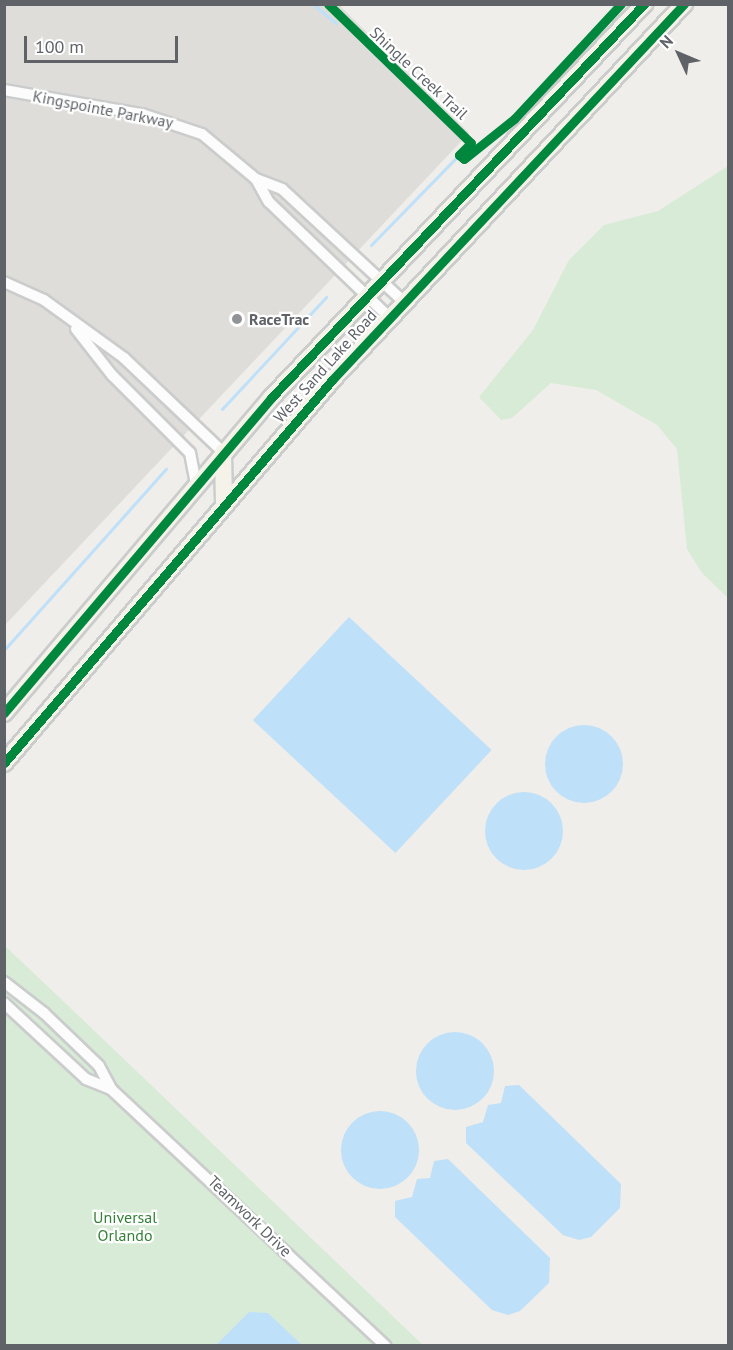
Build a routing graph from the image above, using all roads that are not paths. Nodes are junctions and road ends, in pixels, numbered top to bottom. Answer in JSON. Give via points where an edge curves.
{"nodes":[{"id":1,"x":644,"y":4,"type":"edge"},
{"id":2,"x":682,"y":6,"type":"edge"},
{"id":3,"x":4,"y":90,"type":"edge"},
{"id":4,"x":256,"y":179,"type":"junction"},
{"id":5,"x":314,"y":217,"type":"junction"},
{"id":6,"x":300,"y":232,"type":"junction"},
{"id":7,"x":380,"y":281,"type":"junction"},
{"id":8,"x":4,"y":282,"type":"edge"},
{"id":9,"x":366,"y":296,"type":"junction"},
{"id":10,"x":404,"y":302,"type":"junction"},
{"id":11,"x":389,"y":317,"type":"junction"},
{"id":12,"x":70,"y":322,"type":"junction"},
{"id":13,"x":223,"y":452,"type":"junction"},
{"id":14,"x":196,"y":483,"type":"junction"},
{"id":15,"x":223,"y":505,"type":"junction"},
{"id":16,"x":4,"y":713,"type":"edge"},
{"id":17,"x":4,"y":763,"type":"edge"},
{"id":18,"x":4,"y":982,"type":"edge"},
{"id":19,"x":4,"y":1003,"type":"edge"},
{"id":20,"x":111,"y":1089,"type":"junction"},
{"id":21,"x":386,"y":1346,"type":"edge"}],
"edges":[{"from":1,"to":7,"type":"main road","name":"West Sand Lake Road"},
{"from":2,"to":10,"type":"main road","name":"West Sand Lake Road"},
{"from":3,"to":4,"type":"street","name":"Kingspointe Parkway","via":[[172,121],[202,134]]},
{"from":4,"to":5,"type":"street","name":"Kingspointe Parkway","via":[[282,189]]},
{"from":4,"to":6,"type":"street","name":"Kingspointe Parkway","via":[[268,202]]},
{"from":5,"to":6,"type":"street"},
{"from":5,"to":7,"type":"street","name":"Kingspointe Parkway"},
{"from":6,"to":9,"type":"street","name":"Kingspointe Parkway"},
{"from":7,"to":9,"type":"main road","name":"West Sand Lake Road"},
{"from":7,"to":10,"type":"street","name":"Kingspointe Parkway"},
{"from":8,"to":12,"type":"street","via":[[44,300]]},
{"from":9,"to":11,"type":"street","name":"Kingspointe Parkway"},
{"from":9,"to":13,"type":"main road","name":"West Sand Lake Road"},
{"from":10,"to":11,"type":"main road","name":"West Sand Lake Road"},
{"from":11,"to":15,"type":"main road","name":"West Sand Lake Road"},
{"from":12,"to":13,"type":"street","via":[[124,358]]},
{"from":12,"to":14,"type":"street","via":[[112,375],[190,453]]},
{"from":13,"to":14,"type":"main road","name":"West Sand Lake Road"},
{"from":13,"to":15,"type":"main road","via":[[227,470]]},
{"from":14,"to":16,"type":"main road","name":"West Sand Lake Road"},
{"from":15,"to":17,"type":"main road","name":"West Sand Lake Road"},
{"from":18,"to":20,"type":"street","name":"Teamwork Drive","via":[[99,1066]]},
{"from":19,"to":20,"type":"street","name":"Teamwork Drive","via":[[86,1079]]},
{"from":20,"to":21,"type":"street","name":"Teamwork Drive"}]}
